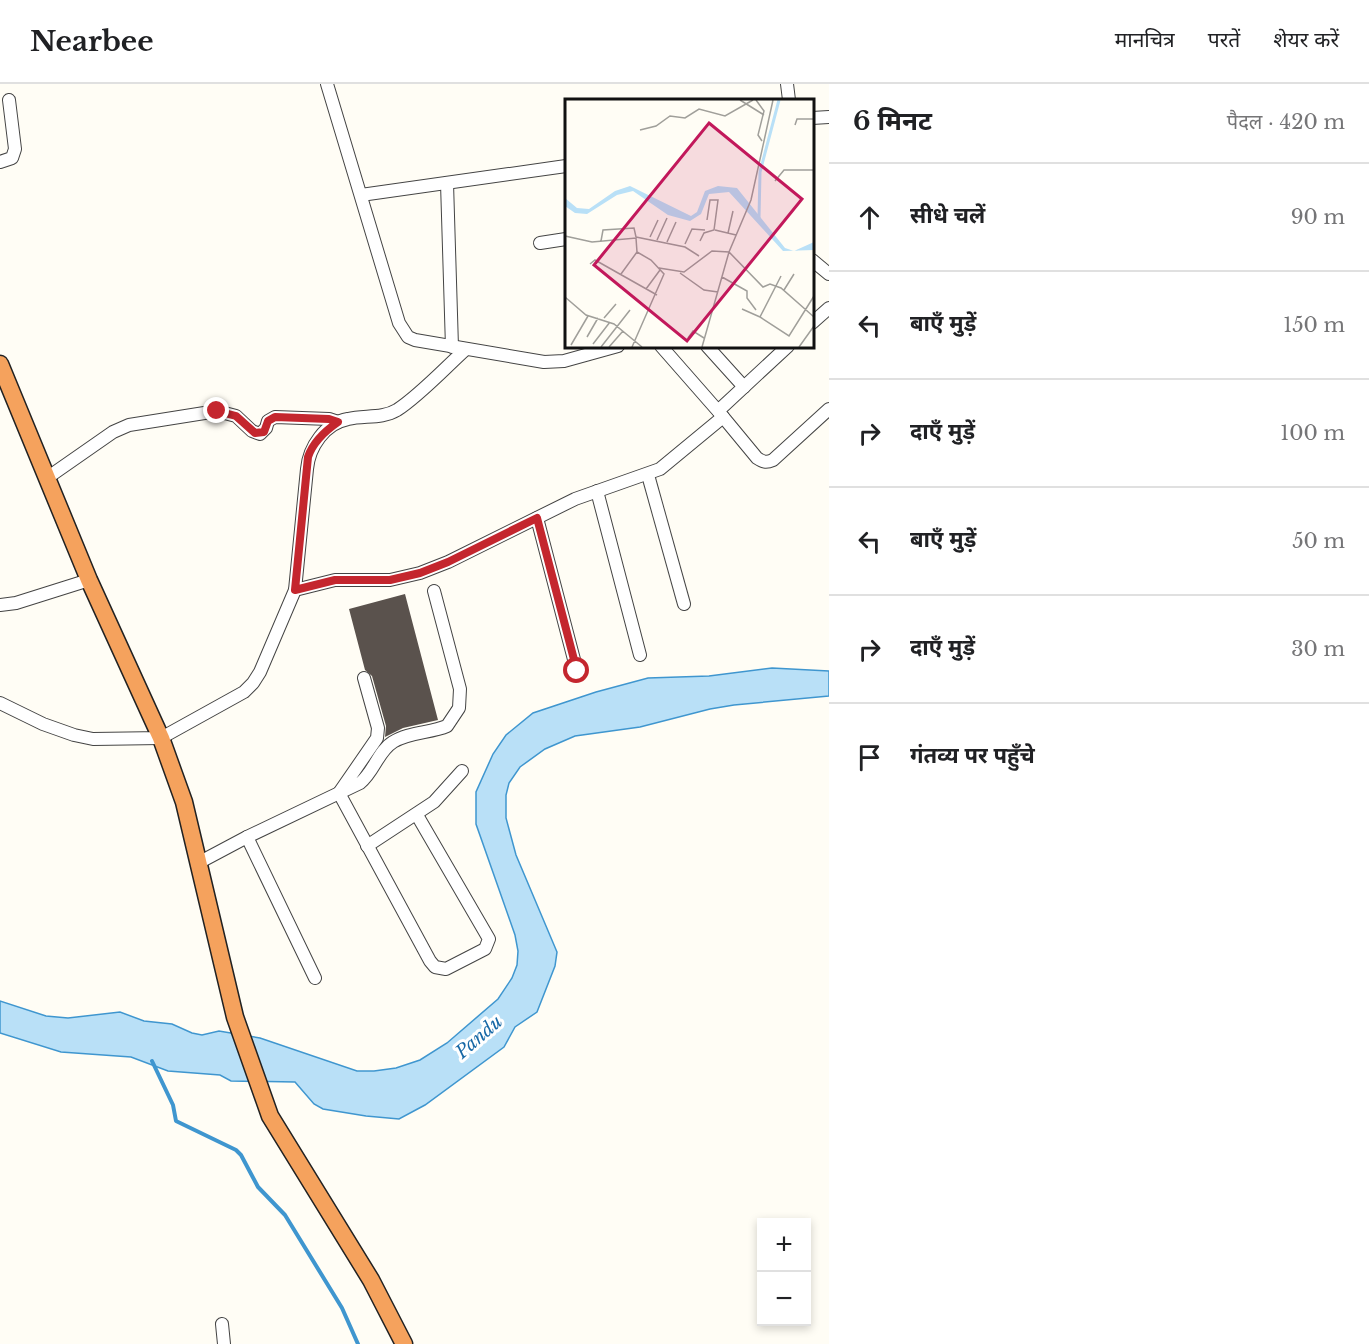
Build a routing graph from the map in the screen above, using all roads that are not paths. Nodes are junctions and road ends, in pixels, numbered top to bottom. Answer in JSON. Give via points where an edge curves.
{"nodes":[{"id":1,"x":327,"y":84,"type":"edge"},
{"id":2,"x":787,"y":84,"type":"edge"},
{"id":3,"x":789,"y":99,"type":"edge"},
{"id":4,"x":9,"y":100,"type":"dead end"},
{"id":5,"x":829,"y":117,"type":"edge"},
{"id":6,"x":814,"y":118,"type":"edge"},
{"id":7,"x":0,"y":162,"type":"edge"},
{"id":8,"x":565,"y":166,"type":"edge"},
{"id":9,"x":447,"y":183,"type":"junction"},
{"id":10,"x":361,"y":195,"type":"junction"},
{"id":11,"x":565,"y":239,"type":"edge"},
{"id":12,"x":540,"y":243,"type":"dead end"},
{"id":13,"x":814,"y":261,"type":"edge"},
{"id":14,"x":829,"y":274,"type":"edge"},
{"id":15,"x":829,"y":308,"type":"edge"},
{"id":16,"x":814,"y":322,"type":"edge"},
{"id":17,"x":452,"y":347,"type":"junction"},
{"id":18,"x":610,"y":348,"type":"edge"},
{"id":19,"x":663,"y":348,"type":"edge"},
{"id":20,"x":709,"y":348,"type":"edge"},
{"id":21,"x":786,"y":348,"type":"edge"},
{"id":22,"x":466,"y":349,"type":"junction"},
{"id":23,"x":0,"y":364,"type":"edge"},
{"id":24,"x":744,"y":387,"type":"junction"},
{"id":25,"x":829,"y":409,"type":"edge"},
{"id":26,"x":720,"y":414,"type":"junction"},
{"id":27,"x":338,"y":422,"type":"junction"},
{"id":28,"x":648,"y":475,"type":"junction"},
{"id":29,"x":47,"y":478,"type":"junction"},
{"id":30,"x":597,"y":492,"type":"junction"},
{"id":31,"x":537,"y":518,"type":"junction"},
{"id":32,"x":89,"y":580,"type":"junction"},
{"id":33,"x":295,"y":590,"type":"junction"},
{"id":34,"x":434,"y":591,"type":"dead end"},
{"id":35,"x":684,"y":604,"type":"dead end"},
{"id":36,"x":0,"y":605,"type":"edge"},
{"id":37,"x":640,"y":655,"type":"dead end"},
{"id":38,"x":577,"y":671,"type":"dead end"},
{"id":39,"x":364,"y":678,"type":"dead end"},
{"id":40,"x":0,"y":703,"type":"edge"},
{"id":41,"x":160,"y":738,"type":"junction"},
{"id":42,"x":462,"y":771,"type":"dead end"},
{"id":43,"x":339,"y":793,"type":"junction"},
{"id":44,"x":417,"y":815,"type":"junction"},
{"id":45,"x":247,"y":837,"type":"junction"},
{"id":46,"x":367,"y":846,"type":"junction"},
{"id":47,"x":200,"y":862,"type":"junction"},
{"id":48,"x":315,"y":978,"type":"dead end"},
{"id":49,"x":222,"y":1324,"type":"dead end"},
{"id":50,"x":224,"y":1344,"type":"edge"},
{"id":51,"x":404,"y":1344,"type":"edge"}],
"edges":[{"from":1,"to":10,"type":"street"},
{"from":2,"to":3,"type":"street"},
{"from":4,"to":7,"type":"street","via":[[15,149],[12,158]]},
{"from":5,"to":6,"type":"street"},
{"from":8,"to":9,"type":"street"},
{"from":9,"to":10,"type":"street"},
{"from":9,"to":17,"type":"street"},
{"from":10,"to":17,"type":"street","via":[[404,332],[416,340]]},
{"from":11,"to":12,"type":"street"},
{"from":13,"to":14,"type":"street"},
{"from":15,"to":16,"type":"street"},
{"from":17,"to":22,"type":"street"},
{"from":18,"to":22,"type":"street","via":[[555,362],[533,362]]},
{"from":19,"to":26,"type":"street"},
{"from":20,"to":24,"type":"street"},
{"from":21,"to":24,"type":"street"},
{"from":22,"to":27,"type":"street","via":[[398,409],[381,416]]},
{"from":23,"to":29,"type":"highway"},
{"from":24,"to":26,"type":"street"},
{"from":25,"to":26,"type":"street","via":[[768,462],[757,458]]},
{"from":26,"to":28,"type":"street","via":[[669,464]]},
{"from":27,"to":29,"type":"street","via":[[275,417],[268,421],[264,432],[255,433],[236,416],[217,411],[129,425]]},
{"from":27,"to":33,"type":"street","via":[[318,440],[308,457]]},
{"from":28,"to":30,"type":"street"},
{"from":28,"to":35,"type":"street"},
{"from":29,"to":32,"type":"highway"},
{"from":30,"to":31,"type":"street"},
{"from":30,"to":37,"type":"street"},
{"from":31,"to":33,"type":"street","via":[[420,573],[390,580],[335,580]]},
{"from":31,"to":38,"type":"street"},
{"from":32,"to":36,"type":"street"},
{"from":32,"to":41,"type":"highway"},
{"from":33,"to":41,"type":"street","via":[[253,683],[232,700]]},
{"from":34,"to":43,"type":"street","via":[[460,689],[459,708],[447,726],[392,742],[365,778]]},
{"from":39,"to":43,"type":"street","via":[[378,728],[377,738]]},
{"from":40,"to":41,"type":"street","via":[[74,735],[93,739]]},
{"from":41,"to":47,"type":"highway","via":[[184,802]]},
{"from":42,"to":44,"type":"street","via":[[447,790]]},
{"from":43,"to":45,"type":"street"},
{"from":43,"to":46,"type":"street"},
{"from":44,"to":46,"type":"street"},
{"from":44,"to":46,"type":"street","via":[[488,934],[485,949],[446,969],[435,967]]},
{"from":45,"to":47,"type":"street"},
{"from":45,"to":48,"type":"street"},
{"from":47,"to":51,"type":"highway","via":[[236,1017],[270,1116],[371,1280]]},
{"from":49,"to":50,"type":"street"}]}
